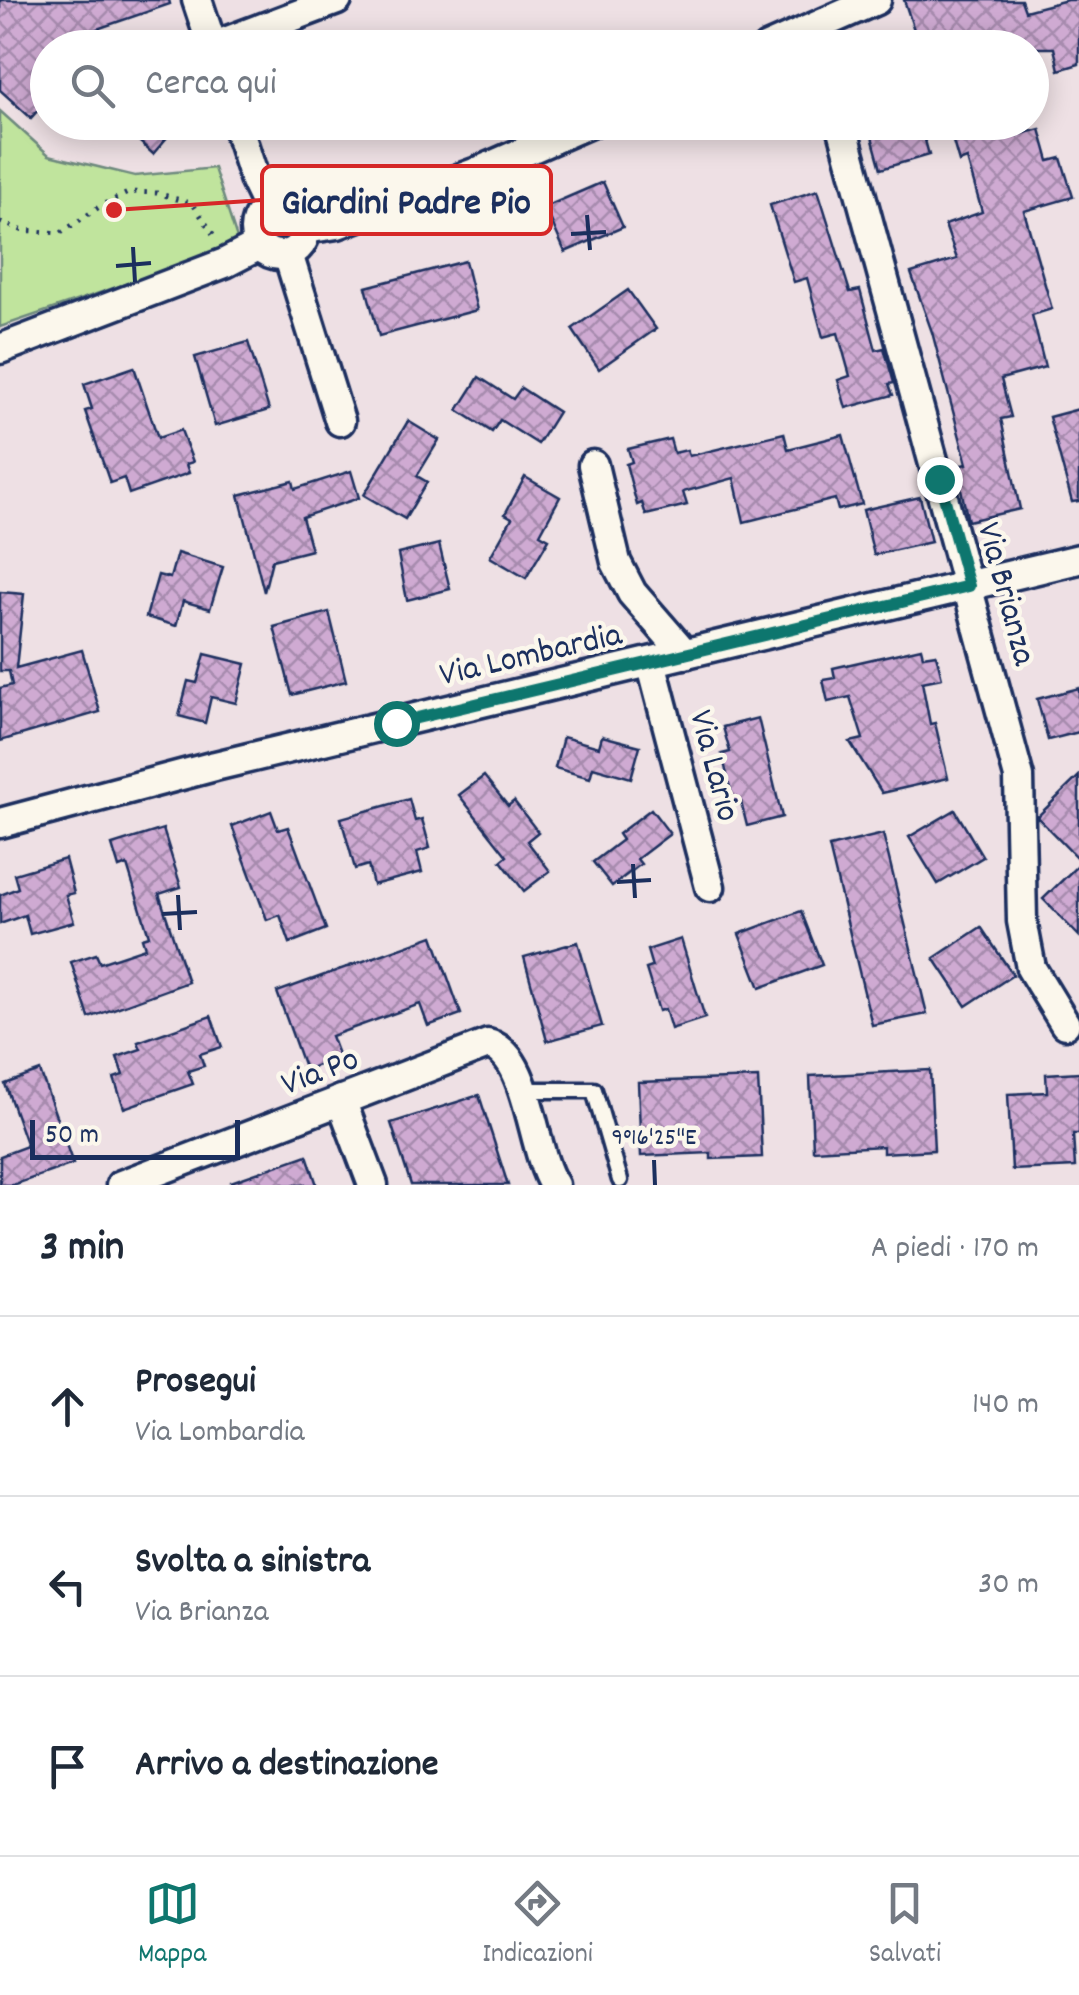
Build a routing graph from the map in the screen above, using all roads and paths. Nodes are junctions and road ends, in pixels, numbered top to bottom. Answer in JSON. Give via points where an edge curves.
{"nodes":[{"id":1,"x":197,"y":0,"type":"edge"},
{"id":2,"x":337,"y":0,"type":"edge"},
{"id":3,"x":876,"y":0,"type":"edge"},
{"id":4,"x":207,"y":30,"type":"edge"},
{"id":5,"x":257,"y":30,"type":"edge"},
{"id":6,"x":829,"y":30,"type":"edge"},
{"id":7,"x":241,"y":140,"type":"edge"},
{"id":8,"x":551,"y":140,"type":"edge"},
{"id":9,"x":846,"y":140,"type":"edge"},
{"id":10,"x":268,"y":208,"type":"junction"},
{"id":11,"x":0,"y":222,"type":"edge"},
{"id":12,"x":305,"y":229,"type":"junction"},
{"id":13,"x":260,"y":244,"type":"junction"},
{"id":14,"x":288,"y":254,"type":"junction"},
{"id":15,"x":226,"y":263,"type":"junction"},
{"id":16,"x":0,"y":349,"type":"edge"},
{"id":17,"x":340,"y":421,"type":"dead end"},
{"id":18,"x":593,"y":465,"type":"dead end"},
{"id":19,"x":1079,"y":559,"type":"edge"},
{"id":20,"x":969,"y":586,"type":"junction"},
{"id":21,"x":685,"y":654,"type":"junction"},
{"id":22,"x":650,"y":662,"type":"junction"},
{"id":23,"x":0,"y":823,"type":"edge"},
{"id":24,"x":710,"y":886,"type":"dead end"},
{"id":25,"x":1065,"y":1024,"type":"dead end"},
{"id":26,"x":523,"y":1090,"type":"junction"},
{"id":27,"x":341,"y":1100,"type":"junction"},
{"id":28,"x":620,"y":1180,"type":"dead end"},
{"id":29,"x":121,"y":1185,"type":"edge"},
{"id":30,"x":374,"y":1185,"type":"edge"},
{"id":31,"x":554,"y":1185,"type":"edge"}],
"edges":[{"from":1,"to":4,"type":"street"},
{"from":2,"to":5,"type":"street"},
{"from":3,"to":6,"type":"street"},
{"from":7,"to":10,"type":"street"},
{"from":8,"to":12,"type":"street","via":[[337,224]]},
{"from":9,"to":20,"type":"street","name":"Via Brianza"},
{"from":10,"to":12,"type":"street","via":[[292,208]]},
{"from":10,"to":13,"type":"street","via":[[255,229]]},
{"from":11,"to":15,"type":"path","via":[[62,233],[130,192],[157,193],[193,204]]},
{"from":12,"to":14,"type":"street","via":[[301,244]]},
{"from":13,"to":14,"type":"street","via":[[272,254]]},
{"from":13,"to":15,"type":"street"},
{"from":14,"to":17,"type":"street"},
{"from":15,"to":16,"type":"street"},
{"from":18,"to":21,"type":"street","via":[[616,562],[632,593]]},
{"from":19,"to":20,"type":"street","name":"Via Lombardia"},
{"from":20,"to":21,"type":"street","name":"Via Lombardia"},
{"from":20,"to":25,"type":"street","name":"Via Brianza","via":[[1019,777],[1022,921],[1031,968]]},
{"from":21,"to":22,"type":"street","name":"Via Lombardia"},
{"from":22,"to":23,"type":"street","name":"Via Lombardia"},
{"from":22,"to":24,"type":"street","name":"Via Lario"},
{"from":26,"to":27,"type":"street","name":"Via Po","via":[[508,1056],[488,1044]]},
{"from":26,"to":28,"type":"lane","via":[[594,1090]]},
{"from":26,"to":31,"type":"street","name":"Via Po"},
{"from":27,"to":29,"type":"street","name":"Via Po"},
{"from":27,"to":30,"type":"street"}]}
